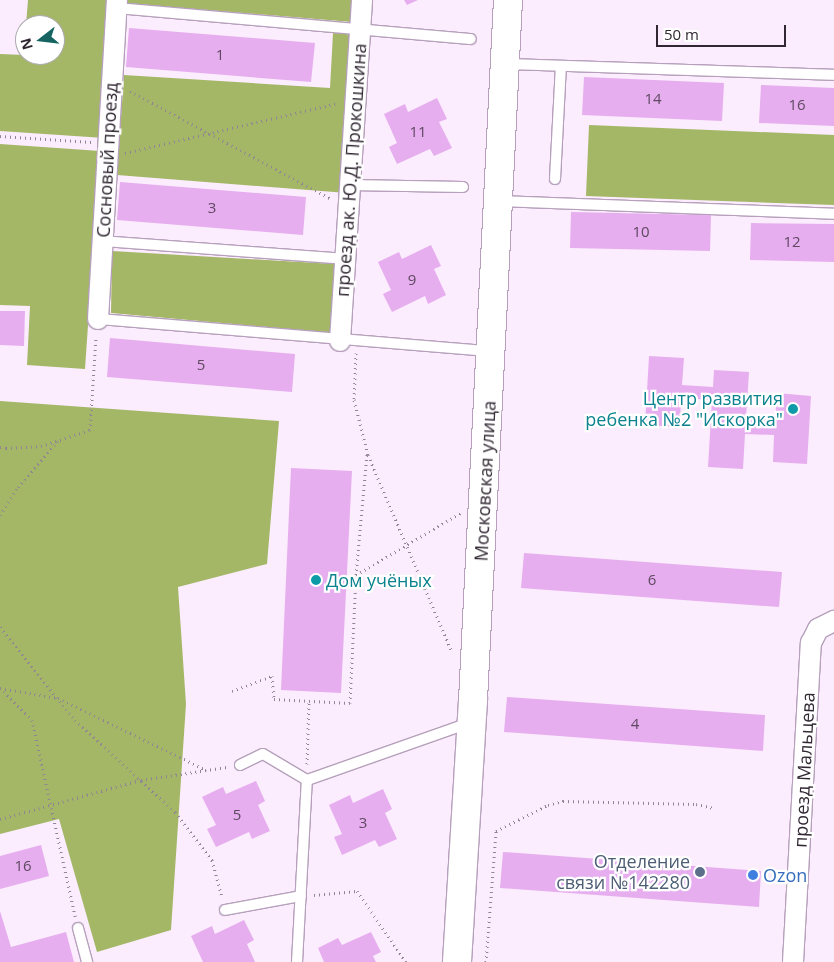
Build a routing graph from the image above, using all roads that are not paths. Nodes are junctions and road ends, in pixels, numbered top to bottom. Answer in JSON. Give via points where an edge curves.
{"nodes":[{"id":1,"x":362,"y":0,"type":"edge"},
{"id":2,"x":508,"y":0,"type":"edge"},
{"id":3,"x":116,"y":4,"type":"edge"},
{"id":4,"x":360,"y":29,"type":"junction"},
{"id":5,"x":471,"y":39,"type":"dead end"},
{"id":6,"x":505,"y":64,"type":"junction"},
{"id":7,"x":561,"y":66,"type":"junction"},
{"id":8,"x":834,"y":75,"type":"edge"},
{"id":9,"x":555,"y":179,"type":"dead end"},
{"id":10,"x":350,"y":185,"type":"junction"},
{"id":11,"x":463,"y":187,"type":"dead end"},
{"id":12,"x":498,"y":201,"type":"junction"},
{"id":13,"x":834,"y":214,"type":"edge"},
{"id":14,"x":102,"y":241,"type":"junction"},
{"id":15,"x":345,"y":258,"type":"junction"},
{"id":16,"x":98,"y":319,"type":"joint"},
{"id":17,"x":348,"y":341,"type":"junction"},
{"id":18,"x":491,"y":351,"type":"junction"},
{"id":19,"x":834,"y":620,"type":"edge"},
{"id":20,"x":472,"y":722,"type":"junction"},
{"id":21,"x":240,"y":765,"type":"road end"},
{"id":22,"x":306,"y":780,"type":"junction"},
{"id":23,"x":300,"y":896,"type":"junction"},
{"id":24,"x":225,"y":910,"type":"road end"},
{"id":25,"x":78,"y":928,"type":"road end"},
{"id":26,"x":87,"y":962,"type":"edge"},
{"id":27,"x":297,"y":962,"type":"edge"},
{"id":28,"x":458,"y":962,"type":"edge"},
{"id":29,"x":793,"y":962,"type":"edge"}],
"edges":[{"from":1,"to":4,"type":"street","name":"проезд ак. Ю.Д. Прокошкина"},
{"from":2,"to":6,"type":"street","name":"Московская улица"},
{"from":3,"to":4,"type":"lane"},
{"from":3,"to":14,"type":"street","name":"Сосновый проезд"},
{"from":4,"to":5,"type":"lane"},
{"from":4,"to":10,"type":"street","name":"проезд ак. Ю.Д. Прокошкина"},
{"from":6,"to":7,"type":"lane"},
{"from":6,"to":12,"type":"street","name":"Московская улица"},
{"from":7,"to":8,"type":"lane"},
{"from":7,"to":9,"type":"lane"},
{"from":10,"to":11,"type":"lane"},
{"from":10,"to":15,"type":"street","name":"проезд ак. Ю.Д. Прокошкина"},
{"from":12,"to":13,"type":"lane"},
{"from":12,"to":18,"type":"street","name":"Московская улица"},
{"from":14,"to":15,"type":"lane"},
{"from":14,"to":16,"type":"street","name":"Сосновый проезд"},
{"from":15,"to":17,"type":"street","name":"проезд ак. Ю.Д. Прокошкина"},
{"from":16,"to":17,"type":"lane"},
{"from":17,"to":18,"type":"lane"},
{"from":18,"to":20,"type":"street","name":"Московская улица"},
{"from":19,"to":29,"type":"street","name":"проезд Мальцева","via":[[818,629],[811,643]]},
{"from":20,"to":22,"type":"lane"},
{"from":20,"to":28,"type":"street","name":"Московская улица"},
{"from":21,"to":22,"type":"lane","via":[[263,754]]},
{"from":22,"to":23,"type":"lane"},
{"from":23,"to":24,"type":"lane"},
{"from":23,"to":27,"type":"lane"},
{"from":25,"to":26,"type":"lane"}]}
